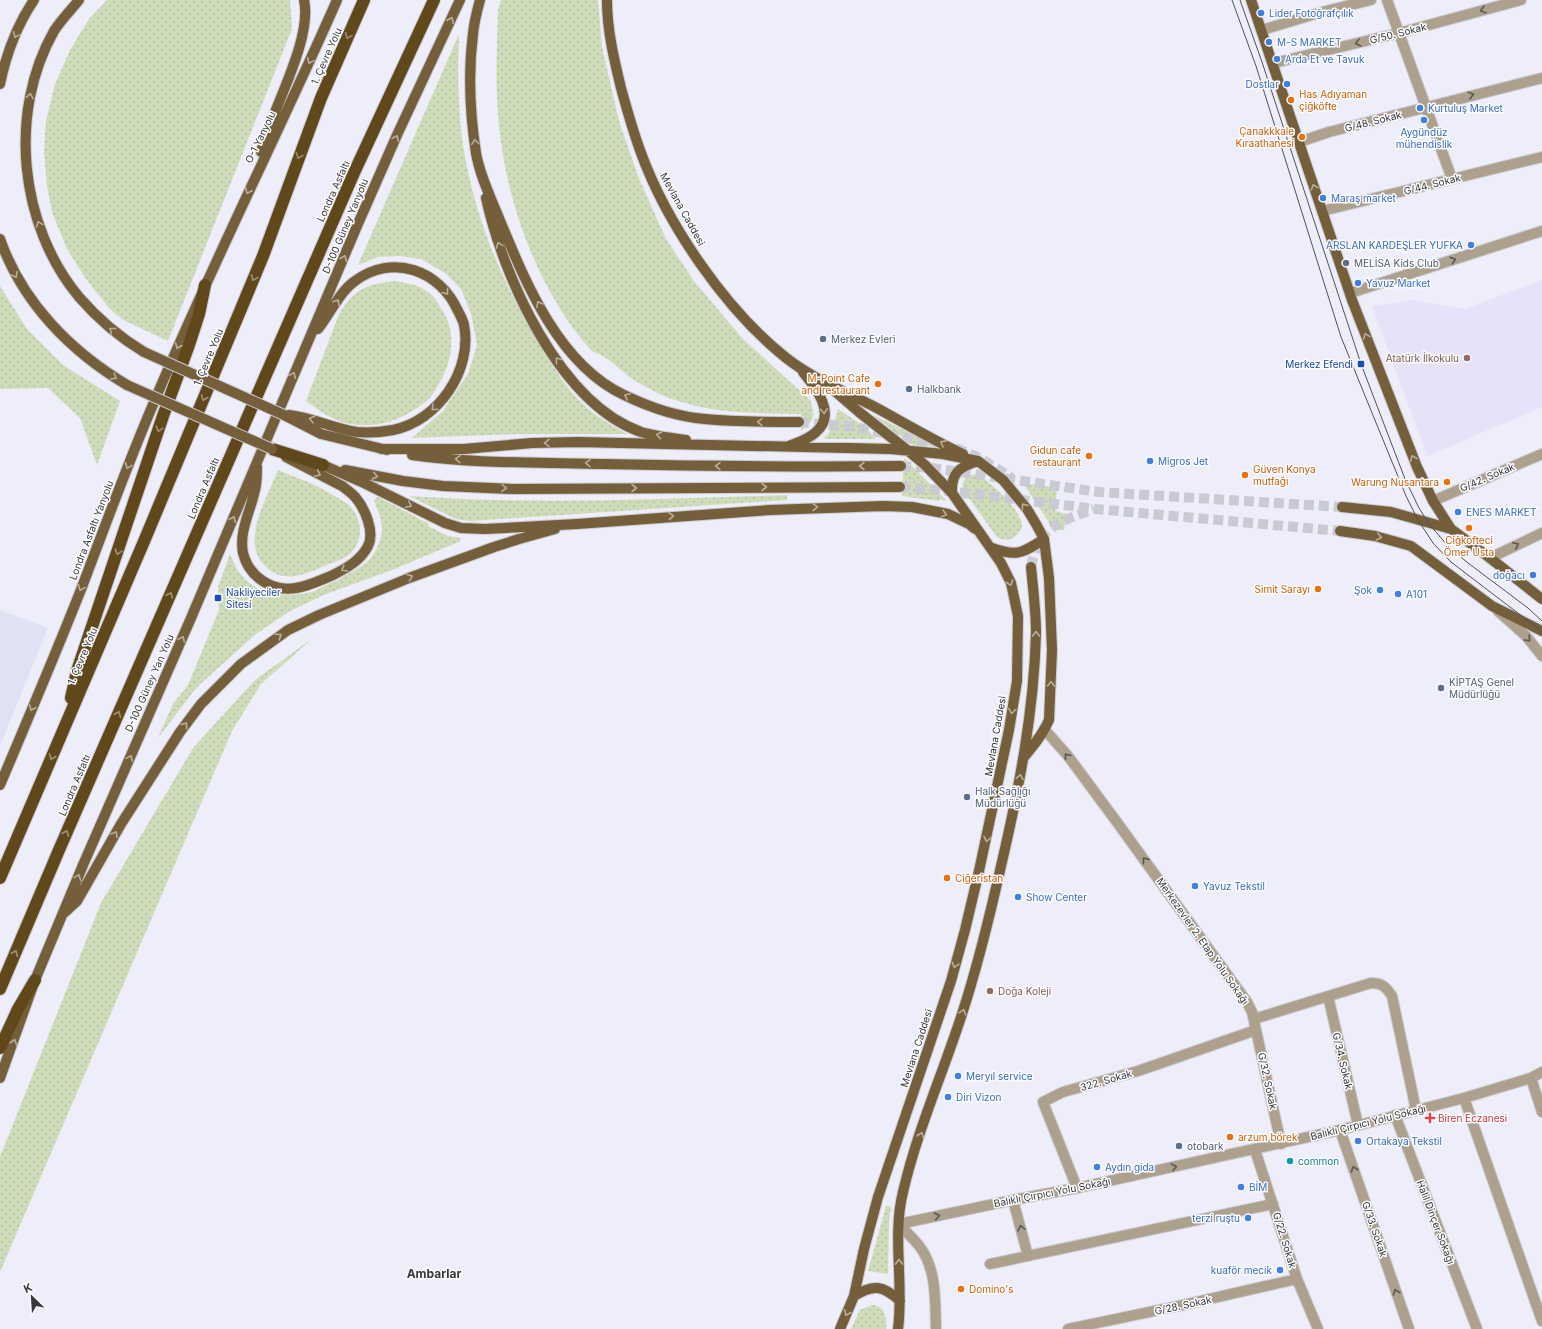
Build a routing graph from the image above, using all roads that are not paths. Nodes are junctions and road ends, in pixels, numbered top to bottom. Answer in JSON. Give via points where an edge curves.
{"nodes":[{"id":1,"x":34,"y":0,"type":"edge"},
{"id":2,"x":79,"y":0,"type":"edge"},
{"id":3,"x":304,"y":0,"type":"edge"},
{"id":4,"x":337,"y":0,"type":"edge"},
{"id":5,"x":364,"y":0,"type":"edge"},
{"id":6,"x":434,"y":0,"type":"edge"},
{"id":7,"x":460,"y":0,"type":"edge"},
{"id":8,"x":480,"y":0,"type":"edge"},
{"id":9,"x":606,"y":0,"type":"edge"},
{"id":10,"x":1251,"y":0,"type":"edge"},
{"id":11,"x":1371,"y":0,"type":"edge"},
{"id":12,"x":1387,"y":0,"type":"edge"},
{"id":13,"x":1521,"y":0,"type":"edge"},
{"id":14,"x":1262,"y":30,"type":"junction"},
{"id":15,"x":1399,"y":32,"type":"junction"},
{"id":16,"x":1274,"y":63,"type":"junction"},
{"id":17,"x":1542,"y":78,"type":"edge"},
{"id":18,"x":0,"y":84,"type":"edge"},
{"id":19,"x":1426,"y":108,"type":"junction"},
{"id":20,"x":1298,"y":142,"type":"junction"},
{"id":21,"x":1542,"y":157,"type":"edge"},
{"id":22,"x":256,"y":173,"type":"junction"},
{"id":23,"x":1452,"y":179,"type":"junction"},
{"id":24,"x":484,"y":180,"type":"junction"},
{"id":25,"x":1322,"y":211,"type":"junction"},
{"id":26,"x":1542,"y":231,"type":"edge"},
{"id":27,"x":0,"y":239,"type":"edge"},
{"id":28,"x":205,"y":285,"type":"junction"},
{"id":29,"x":1350,"y":293,"type":"junction"},
{"id":30,"x":307,"y":345,"type":"junction"},
{"id":31,"x":798,"y":366,"type":"junction"},
{"id":32,"x":823,"y":381,"type":"junction"},
{"id":33,"x":284,"y":415,"type":"junction"},
{"id":34,"x":799,"y":422,"type":"tunnel mouth"},
{"id":35,"x":740,"y":446,"type":"junction"},
{"id":36,"x":788,"y":446,"type":"junction"},
{"id":37,"x":272,"y":449,"type":"junction"},
{"id":38,"x":382,"y":449,"type":"junction"},
{"id":39,"x":907,"y":450,"type":"junction"},
{"id":40,"x":1542,"y":454,"type":"edge"},
{"id":41,"x":978,"y":461,"type":"junction"},
{"id":42,"x":256,"y":463,"type":"junction"},
{"id":43,"x":323,"y":466,"type":"junction"},
{"id":44,"x":901,"y":466,"type":"tunnel mouth"},
{"id":45,"x":900,"y":487,"type":"tunnel mouth"},
{"id":46,"x":952,"y":493,"type":"junction"},
{"id":47,"x":1433,"y":501,"type":"junction"},
{"id":48,"x":1342,"y":507,"type":"tunnel mouth"},
{"id":49,"x":577,"y":524,"type":"junction"},
{"id":50,"x":1451,"y":529,"type":"junction"},
{"id":51,"x":1340,"y":531,"type":"tunnel mouth"},
{"id":52,"x":978,"y":532,"type":"junction"},
{"id":53,"x":1542,"y":533,"type":"edge"},
{"id":54,"x":1044,"y":540,"type":"junction"},
{"id":55,"x":992,"y":548,"type":"junction"},
{"id":56,"x":1490,"y":558,"type":"junction"},
{"id":57,"x":1031,"y":567,"type":"tunnel mouth"},
{"id":58,"x":1542,"y":589,"type":"edge"},
{"id":59,"x":1530,"y":591,"type":"junction"},
{"id":60,"x":1542,"y":599,"type":"edge"},
{"id":61,"x":1492,"y":606,"type":"junction"},
{"id":62,"x":1542,"y":631,"type":"edge"},
{"id":63,"x":1542,"y":656,"type":"edge"},
{"id":64,"x":67,"y":721,"type":"junction"},
{"id":65,"x":1045,"y":730,"type":"junction"},
{"id":66,"x":1024,"y":756,"type":"junction"},
{"id":67,"x":0,"y":785,"type":"edge"},
{"id":68,"x":0,"y":878,"type":"edge"},
{"id":69,"x":64,"y":913,"type":"junction"},
{"id":70,"x":35,"y":980,"type":"junction"},
{"id":71,"x":0,"y":989,"type":"edge"},
{"id":72,"x":1328,"y":996,"type":"junction"},
{"id":73,"x":1254,"y":1019,"type":"junction"},
{"id":74,"x":1256,"y":1030,"type":"junction"},
{"id":75,"x":0,"y":1048,"type":"edge"},
{"id":76,"x":1542,"y":1072,"type":"edge"},
{"id":77,"x":0,"y":1078,"type":"edge"},
{"id":78,"x":1531,"y":1078,"type":"junction"},
{"id":79,"x":1542,"y":1078,"type":"edge"},
{"id":80,"x":1464,"y":1098,"type":"junction"},
{"id":81,"x":1416,"y":1110,"type":"junction"},
{"id":82,"x":1542,"y":1112,"type":"edge"},
{"id":83,"x":1395,"y":1115,"type":"junction"},
{"id":84,"x":1358,"y":1125,"type":"junction"},
{"id":85,"x":1340,"y":1130,"type":"junction"},
{"id":86,"x":1281,"y":1144,"type":"junction"},
{"id":87,"x":1255,"y":1150,"type":"junction"},
{"id":88,"x":1077,"y":1188,"type":"junction"},
{"id":89,"x":1013,"y":1200,"type":"junction"},
{"id":90,"x":1273,"y":1204,"type":"junction"},
{"id":91,"x":899,"y":1224,"type":"junction"},
{"id":92,"x":1028,"y":1256,"type":"junction"},
{"id":93,"x":990,"y":1264,"type":"dead end"},
{"id":94,"x":1297,"y":1279,"type":"junction"},
{"id":95,"x":854,"y":1296,"type":"junction"},
{"id":96,"x":900,"y":1301,"type":"junction"},
{"id":97,"x":1542,"y":1321,"type":"edge"},
{"id":98,"x":840,"y":1329,"type":"edge"},
{"id":99,"x":898,"y":1329,"type":"edge"},
{"id":100,"x":936,"y":1329,"type":"edge"},
{"id":101,"x":1068,"y":1329,"type":"edge"},
{"id":102,"x":1318,"y":1329,"type":"edge"},
{"id":103,"x":1409,"y":1329,"type":"edge"},
{"id":104,"x":1477,"y":1329,"type":"edge"}],
"edges":[{"from":1,"to":18,"type":"main road","one_way":true,"via":[[16,34]]},
{"from":33,"to":2,"type":"main road","one_way":true,"bridge":true,"via":[[144,352],[125,340],[106,325],[78,296],[48,247],[30,190],[26,129],[31,92],[45,51],[55,30]]},
{"from":3,"to":22,"type":"main road","via":[[305,19],[301,42],[263,145]]},
{"from":4,"to":22,"type":"main road","name":"O-1 Yanyolu","one_way":true,"via":[[300,85]]},
{"from":5,"to":64,"type":"highway","name":"1. Çevre Yolu","one_way":true,"via":[[321,98],[263,256]]},
{"from":71,"to":6,"type":"highway","name":"Londra Asfaltı","one_way":true,"via":[[353,175]]},
{"from":30,"to":7,"type":"main road","name":"D-100 Güney Yanyolu","one_way":true,"via":[[397,135]]},
{"from":24,"to":8,"type":"main road","one_way":true,"via":[[476,154],[470,79],[473,32]]},
{"from":9,"to":31,"type":"main road","name":"Mevlana Caddesi","via":[[610,39],[618,75],[629,118],[652,180],[708,276],[766,341]]},
{"from":10,"to":14,"type":"main road"},
{"from":11,"to":14,"type":"street"},
{"from":12,"to":15,"type":"street"},
{"from":13,"to":15,"type":"street","name":"G/50. Sokak","one_way":true},
{"from":14,"to":16,"type":"main road"},
{"from":15,"to":16,"type":"street","name":"G/50. Sokak","one_way":true},
{"from":15,"to":19,"type":"street"},
{"from":16,"to":20,"type":"main road"},
{"from":19,"to":17,"type":"street","name":"G/48. Sokak","one_way":true},
{"from":19,"to":20,"type":"street","name":"G/48. Sokak"},
{"from":19,"to":23,"type":"street"},
{"from":25,"to":20,"type":"main road","one_way":true},
{"from":21,"to":23,"type":"street","name":"G/44. Sokak"},
{"from":22,"to":28,"type":"main road","name":"O-1 Yanyolu","one_way":true},
{"from":23,"to":25,"type":"street","name":"G/44. Sokak"},
{"from":34,"to":24,"type":"main road","one_way":true,"via":[[704,419],[647,405],[623,395],[600,381],[571,353],[546,316],[518,265]]},
{"from":35,"to":24,"type":"main road","one_way":true,"via":[[641,432],[621,422],[586,396],[556,359],[524,304],[495,234],[485,197]]},
{"from":25,"to":29,"type":"main road"},
{"from":29,"to":26,"type":"street","one_way":true},
{"from":27,"to":37,"type":"main road","one_way":true,"bridge":true,"via":[[14,274],[38,309],[76,348],[107,373],[127,385]]},
{"from":28,"to":64,"type":"highway","one_way":true,"via":[[189,345],[77,671]]},
{"from":28,"to":67,"type":"main road","name":"Londra Asfaltı Yanyolu","one_way":true,"via":[[149,414],[76,602]]},
{"from":47,"to":29,"type":"main road","one_way":true,"via":[[1411,453]]},
{"from":30,"to":33,"type":"main road","one_way":true,"via":[[345,290],[355,280],[372,271],[393,267],[411,269],[438,282],[451,297],[464,324],[465,343],[461,368],[436,408],[415,422],[394,430],[357,432],[312,419]]},
{"from":42,"to":30,"type":"main road","name":"D-100 Güney Yanyolu","one_way":true},
{"from":31,"to":32,"type":"main road","name":"Mevlana Caddesi"},
{"from":31,"to":36,"type":"main road","one_way":true,"via":[[823,400],[825,418],[816,432]]},
{"from":32,"to":39,"type":"main road","name":"Mevlana Caddesi"},
{"from":41,"to":32,"type":"main road","name":"Mevlana Caddesi","one_way":true},
{"from":33,"to":38,"type":"main road","via":[[321,434]]},
{"from":35,"to":36,"type":"main road"},
{"from":35,"to":38,"type":"main road","one_way":true,"via":[[578,442],[464,449]]},
{"from":36,"to":39,"type":"main road"},
{"from":37,"to":42,"type":"main road","one_way":true,"via":[[342,486],[356,498],[364,511],[370,533],[368,545],[361,557],[346,569],[295,589],[265,584],[253,575],[243,553],[242,541],[255,493]]},
{"from":37,"to":43,"type":"highway"},
{"from":44,"to":38,"type":"main road","one_way":true,"via":[[768,467],[508,462],[449,459]]},
{"from":39,"to":41,"type":"main road"},
{"from":39,"to":46,"type":"main road","name":"Mevlana Caddesi"},
{"from":40,"to":47,"type":"street","name":"G/42. Sokak"},
{"from":41,"to":46,"type":"main road","via":[[957,471]]},
{"from":54,"to":41,"type":"main road","name":"Mevlana Caddesi","one_way":true,"via":[[1027,509],[1012,490],[995,472]]},
{"from":69,"to":42,"type":"main road","name":"D-100 Güney Yan Yolu","one_way":true},
{"from":43,"to":45,"type":"main road","one_way":true,"via":[[443,486],[513,489]]},
{"from":43,"to":49,"type":"main road","one_way":true,"via":[[445,523],[462,528]]},
{"from":46,"to":52,"type":"main road","name":"Mevlana Caddesi"},
{"from":47,"to":50,"type":"main road"},
{"from":48,"to":50,"type":"main road","via":[[1390,512]]},
{"from":49,"to":52,"type":"main road","one_way":true,"via":[[770,510],[883,506],[912,507],[948,514]]},
{"from":69,"to":49,"type":"main road","one_way":true,"via":[[77,901],[121,824],[180,732],[201,704],[240,664],[288,630],[319,615],[409,578],[519,538]]},
{"from":50,"to":56,"type":"main road"},
{"from":51,"to":61,"type":"main road","one_way":true,"via":[[1375,536],[1411,546]]},
{"from":52,"to":55,"type":"main road","name":"Mevlana Caddesi"},
{"from":56,"to":53,"type":"street","one_way":true},
{"from":54,"to":55,"type":"main road","via":[[1019,553],[1006,553]]},
{"from":65,"to":54,"type":"main road","name":"Mevlana Caddesi","one_way":true,"via":[[1049,720],[1052,650],[1050,578]]},
{"from":55,"to":95,"type":"main road","name":"Mevlana Caddesi","one_way":true,"via":[[1011,583],[1018,616],[1016,681],[1009,730],[981,864],[951,981],[878,1198]]},
{"from":56,"to":59,"type":"main road"},
{"from":66,"to":57,"type":"main road","one_way":true,"via":[[1033,684],[1036,631]]},
{"from":58,"to":59,"type":"street"},
{"from":59,"to":60,"type":"main road"},
{"from":61,"to":62,"type":"main road"},
{"from":61,"to":63,"type":"street","one_way":true,"via":[[1526,636]]},
{"from":64,"to":68,"type":"highway","one_way":true},
{"from":65,"to":66,"type":"main road"},
{"from":73,"to":65,"type":"street","name":"Merkezevler 2. Etap Yolu Sokağı","one_way":true,"via":[[1247,1002],[1202,938],[1082,774]]},
{"from":91,"to":66,"type":"main road","one_way":true,"via":[[902,1194],[910,1167],[963,1013],[986,932]]},
{"from":69,"to":70,"type":"main road"},
{"from":70,"to":75,"type":"highway"},
{"from":77,"to":70,"type":"main road","one_way":true},
{"from":72,"to":73,"type":"street"},
{"from":72,"to":81,"type":"street","via":[[1370,983],[1379,983],[1386,987],[1392,996]]},
{"from":72,"to":84,"type":"street","name":"G/34. Sokak"},
{"from":73,"to":74,"type":"street","name":"G/32. Sokak"},
{"from":74,"to":86,"type":"street","name":"G/32. Sokak"},
{"from":74,"to":88,"type":"street","name":"322. Sokak","via":[[1138,1071],[1063,1092],[1043,1102]]},
{"from":76,"to":78,"type":"street","name":"Balıklı Çırpıcı Yolu Sokağı"},
{"from":78,"to":79,"type":"street","name":"Balıklı Çırpıcı Yolu Sokağı"},
{"from":78,"to":80,"type":"street","name":"Balıklı Çırpıcı Yolu Sokağı"},
{"from":78,"to":82,"type":"street"},
{"from":80,"to":81,"type":"street","name":"Balıklı Çırpıcı Yolu Sokağı"},
{"from":80,"to":97,"type":"street"},
{"from":81,"to":83,"type":"street","name":"Balıklı Çırpıcı Yolu Sokağı"},
{"from":83,"to":84,"type":"street","name":"Balıklı Çırpıcı Yolu Sokağı"},
{"from":83,"to":104,"type":"street","name":"Halil Dinçer Sokağı"},
{"from":84,"to":85,"type":"street","name":"Balıklı Çırpıcı Yolu Sokağı"},
{"from":85,"to":86,"type":"street","name":"Balıklı Çırpıcı Yolu Sokağı"},
{"from":103,"to":85,"type":"street","name":"G/33. Sokak","one_way":true},
{"from":86,"to":87,"type":"street","name":"Balıklı Çırpıcı Yolu Sokağı"},
{"from":88,"to":87,"type":"street","name":"Balıklı Çırpıcı Yolu Sokağı","one_way":true},
{"from":87,"to":90,"type":"street","name":"G/22. Sokak"},
{"from":88,"to":89,"type":"street","name":"Balıklı Çırpıcı Yolu Sokağı"},
{"from":91,"to":89,"type":"street","name":"Balıklı Çırpıcı Yolu Sokağı","one_way":true},
{"from":92,"to":89,"type":"street","one_way":true},
{"from":90,"to":92,"type":"street"},
{"from":90,"to":94,"type":"street","name":"G/22. Sokak"},
{"from":96,"to":91,"type":"main road","one_way":true},
{"from":91,"to":100,"type":"street","via":[[920,1247],[927,1260],[933,1280]]},
{"from":92,"to":93,"type":"street"},
{"from":94,"to":101,"type":"street","name":"G/28. Sokak"},
{"from":94,"to":102,"type":"street","name":"G/22. Sokak"},
{"from":95,"to":96,"type":"main road","via":[[876,1287],[885,1289]]},
{"from":95,"to":98,"type":"main road","name":"Mevlana Caddesi","one_way":true},
{"from":96,"to":99,"type":"main road"}]}
